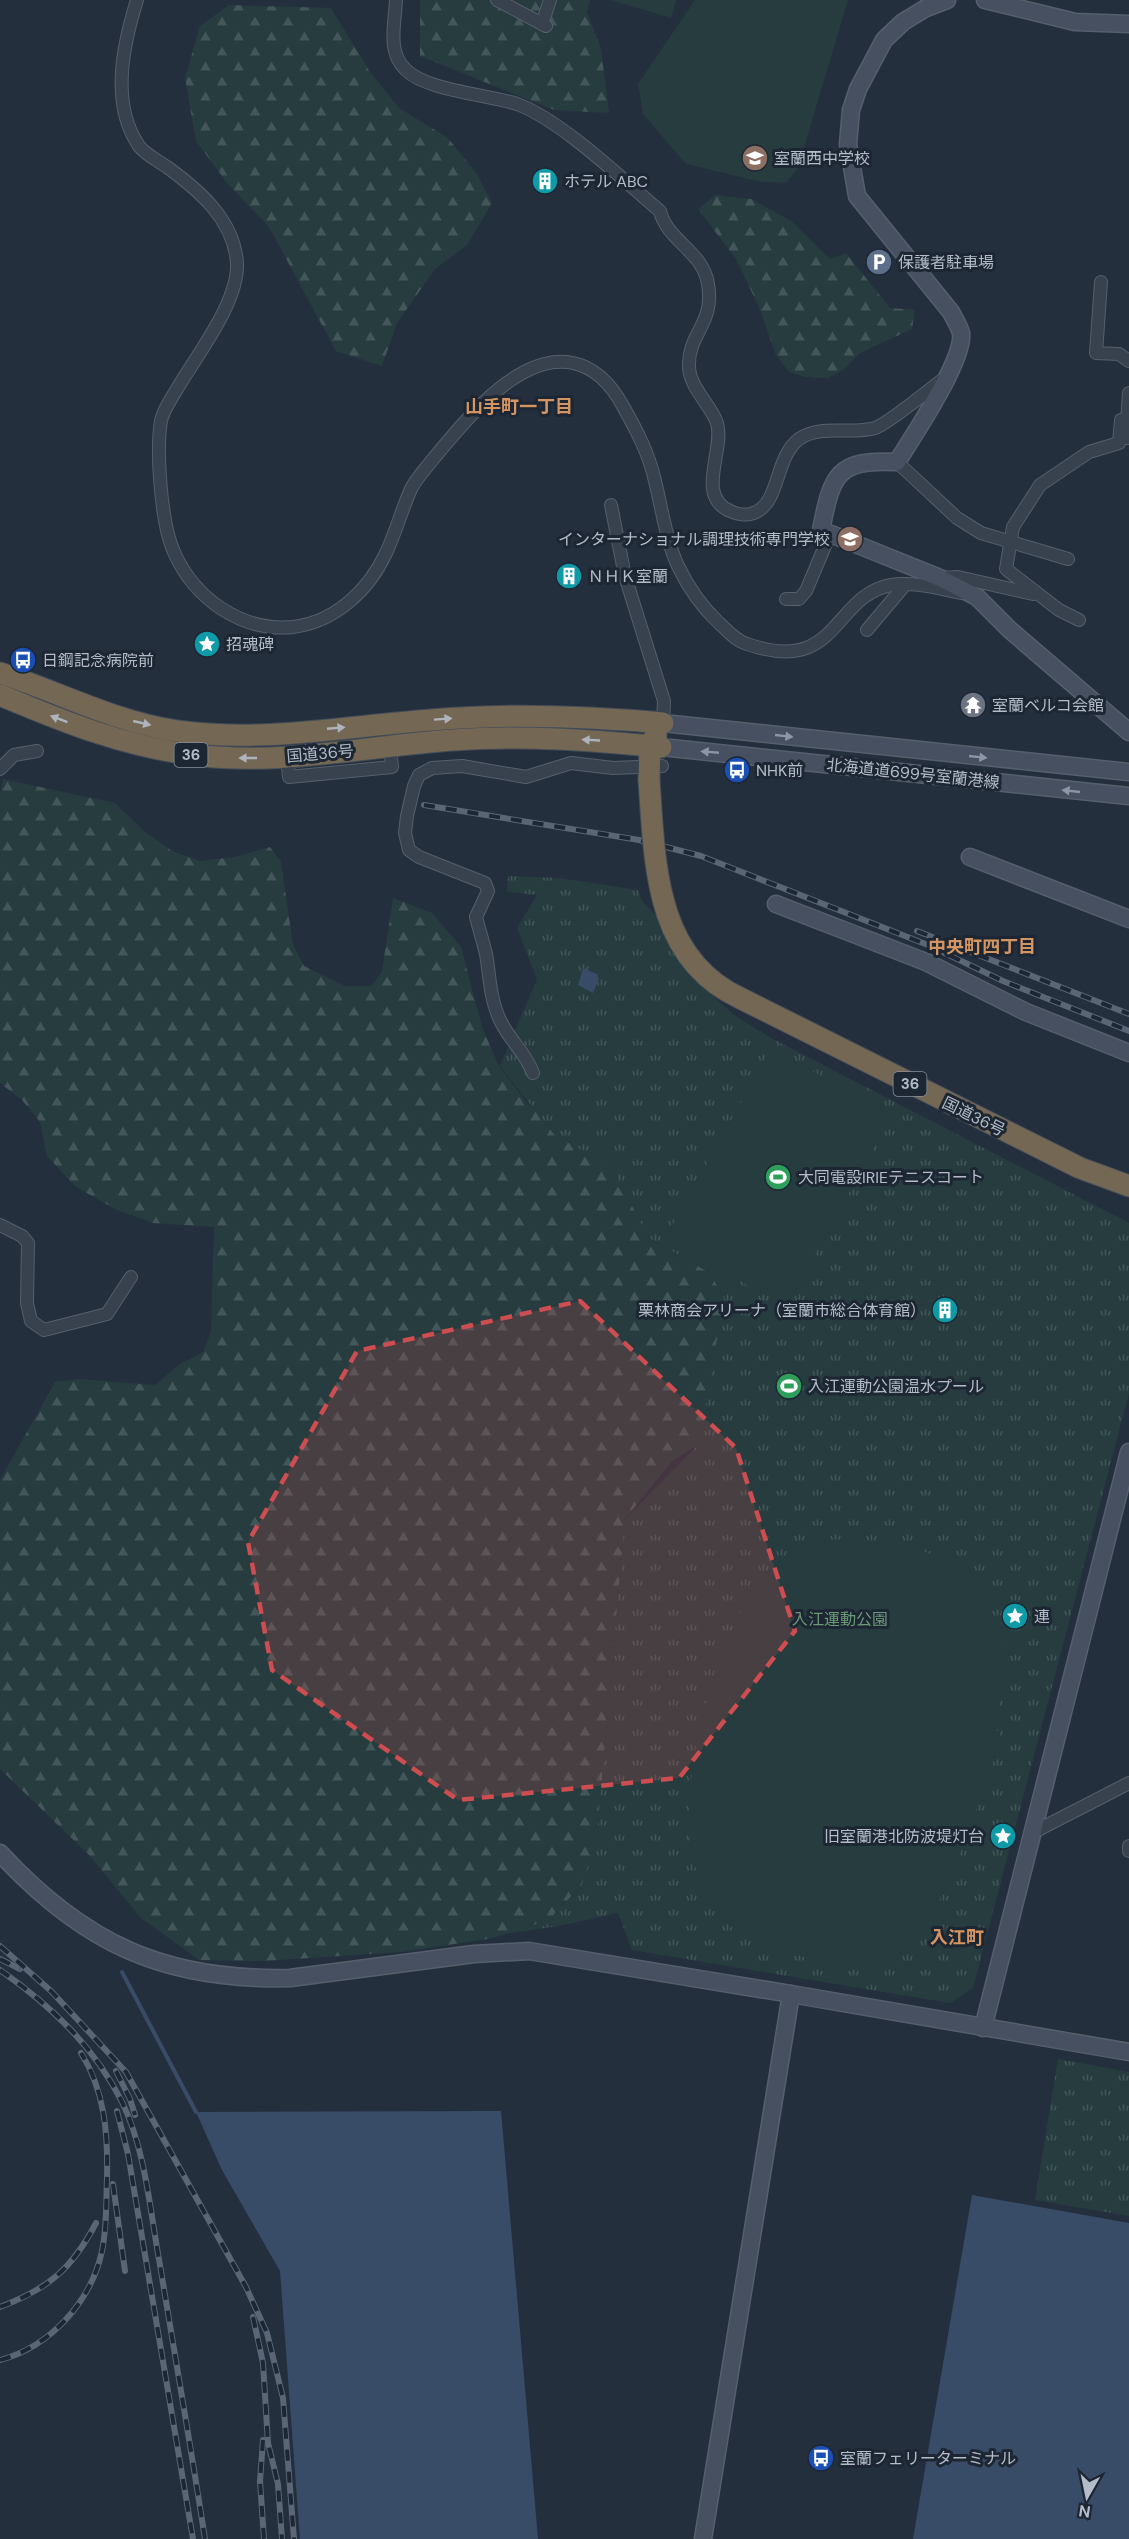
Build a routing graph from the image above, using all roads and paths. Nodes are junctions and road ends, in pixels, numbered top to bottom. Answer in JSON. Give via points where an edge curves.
{"nodes":[{"id":1,"x":137,"y":0,"type":"edge"},
{"id":2,"x":396,"y":0,"type":"edge"},
{"id":3,"x":497,"y":0,"type":"edge"},
{"id":4,"x":550,"y":0,"type":"edge"},
{"id":5,"x":947,"y":0,"type":"edge"},
{"id":6,"x":985,"y":0,"type":"edge"},
{"id":7,"x":1129,"y":24,"type":"edge"},
{"id":8,"x":1101,"y":282,"type":"dead end"},
{"id":9,"x":1129,"y":361,"type":"edge"},
{"id":10,"x":948,"y":375,"type":"junction"},
{"id":11,"x":1129,"y":393,"type":"edge"},
{"id":12,"x":1128,"y":418,"type":"edge"},
{"id":13,"x":1129,"y":438,"type":"edge"},
{"id":14,"x":897,"y":462,"type":"junction"},
{"id":15,"x":611,"y":505,"type":"dead end"},
{"id":16,"x":830,"y":534,"type":"junction"},
{"id":17,"x":1009,"y":542,"type":"junction"},
{"id":18,"x":1068,"y":559,"type":"dead end"},
{"id":19,"x":940,"y":578,"type":"junction"},
{"id":20,"x":904,"y":586,"type":"junction"},
{"id":21,"x":969,"y":594,"type":"junction"},
{"id":22,"x":790,"y":595,"type":"dead end"},
{"id":23,"x":1037,"y":595,"type":"junction"},
{"id":24,"x":1079,"y":620,"type":"dead end"},
{"id":25,"x":867,"y":630,"type":"dead end"},
{"id":26,"x":0,"y":665,"type":"edge"},
{"id":27,"x":0,"y":674,"type":"edge"},
{"id":28,"x":0,"y":695,"type":"edge"},
{"id":29,"x":67,"y":698,"type":"junction"},
{"id":30,"x":663,"y":723,"type":"junction"},
{"id":31,"x":1129,"y":732,"type":"edge"},
{"id":32,"x":37,"y":751,"type":"dead end"},
{"id":33,"x":655,"y":765,"type":"junction"},
{"id":34,"x":0,"y":769,"type":"edge"},
{"id":35,"x":1129,"y":772,"type":"edge"},
{"id":36,"x":1129,"y":796,"type":"edge"},
{"id":37,"x":970,"y":857,"type":"dead end"},
{"id":38,"x":776,"y":904,"type":"dead end"},
{"id":39,"x":1129,"y":919,"type":"edge"},
{"id":40,"x":1129,"y":1053,"type":"edge"},
{"id":41,"x":533,"y":1073,"type":"dead end"},
{"id":42,"x":1080,"y":1168,"type":"junction"},
{"id":43,"x":1129,"y":1186,"type":"edge"},
{"id":44,"x":1129,"y":1200,"type":"edge"},
{"id":45,"x":0,"y":1226,"type":"edge"},
{"id":46,"x":131,"y":1277,"type":"dead end"},
{"id":47,"x":1129,"y":1452,"type":"edge"},
{"id":48,"x":1124,"y":1488,"type":"edge"},
{"id":49,"x":1129,"y":1783,"type":"edge"},
{"id":50,"x":1032,"y":1833,"type":"junction"},
{"id":51,"x":1129,"y":1846,"type":"edge"},
{"id":52,"x":1129,"y":1851,"type":"edge"},
{"id":53,"x":0,"y":1853,"type":"edge"},
{"id":54,"x":791,"y":1994,"type":"junction"},
{"id":55,"x":983,"y":2028,"type":"junction"},
{"id":56,"x":1129,"y":2052,"type":"edge"},
{"id":57,"x":703,"y":2539,"type":"edge"}],
"edges":[{"from":1,"to":20,"type":"street","via":[[128,28],[121,82],[123,110],[140,148],[213,207],[234,239],[237,269],[231,297],[161,418],[158,461],[172,550],[195,586],[220,610],[255,624],[293,627],[332,615],[367,584],[385,557],[414,484],[482,401],[536,366],[569,362],[590,369],[613,388],[640,435],[678,566],[707,612],[740,642],[787,651],[812,646],[828,636],[864,597],[892,585]]},
{"from":2,"to":10,"type":"street","via":[[393,51],[407,72],[425,82],[519,105],[546,120],[660,211],[664,225],[704,267],[710,303],[706,320],[691,345],[689,369],[717,423],[719,441],[712,479],[714,495],[724,508],[743,515],[757,512],[768,503],[784,457],[799,439],[826,430],[876,428]]},
{"from":3,"to":4,"type":"street","via":[[544,25]]},
{"from":5,"to":10,"type":"street","via":[[903,22],[884,40],[858,89],[851,110],[848,144],[857,196],[957,322],[961,340]]},
{"from":6,"to":7,"type":"street","via":[[1075,22]]},
{"from":8,"to":9,"type":"street","via":[[1096,353],[1119,354]]},
{"from":10,"to":14,"type":"street"},
{"from":11,"to":12,"type":"street"},
{"from":12,"to":13,"type":"street"},
{"from":12,"to":17,"type":"street","via":[[1121,420],[1119,444],[1089,452],[1040,485],[1013,527]]},
{"from":14,"to":16,"type":"street","via":[[866,460],[843,470],[829,493],[821,530]]},
{"from":14,"to":17,"type":"street","via":[[957,518],[981,533]]},
{"from":15,"to":30,"type":"street","via":[[625,576],[664,701]]},
{"from":16,"to":19,"type":"street"},
{"from":16,"to":22,"type":"street","via":[[806,591],[799,599]]},
{"from":17,"to":18,"type":"street"},
{"from":17,"to":23,"type":"street","via":[[1006,569]]},
{"from":19,"to":21,"type":"street"},
{"from":19,"to":23,"type":"street","via":[[958,577]]},
{"from":20,"to":21,"type":"street"},
{"from":20,"to":25,"type":"street"},
{"from":21,"to":31,"type":"street"},
{"from":23,"to":24,"type":"street"},
{"from":26,"to":29,"type":"highway"},
{"from":27,"to":29,"type":"highway","number":"36"},
{"from":33,"to":28,"type":"highway","name":"国道36号","number":"36","one_way":true,"via":[[548,738],[454,740],[228,758],[159,750],[102,735]]},
{"from":29,"to":30,"type":"highway","name":"国道36号","number":"36","one_way":true,"via":[[135,722],[216,734],[262,735],[560,714]]},
{"from":30,"to":33,"type":"highway"},
{"from":30,"to":35,"type":"street","name":"北海道道699号室蘭港線","one_way":true},
{"from":32,"to":34,"type":"street","via":[[15,755]]},
{"from":36,"to":33,"type":"street","name":"北海道道699号室蘭港線","one_way":true},
{"from":33,"to":41,"type":"street","via":[[614,768],[571,763],[526,777],[462,766],[432,768],[419,775],[414,786],[405,833],[409,850],[485,883],[488,891],[476,917],[493,1000],[501,1022],[526,1056]]},
{"from":33,"to":42,"type":"highway","name":"国道36号","number":"36","bridge":true,"via":[[656,869],[667,918],[686,952],[722,989]]},
{"from":37,"to":39,"type":"street"},
{"from":38,"to":40,"type":"street","via":[[926,963],[1026,1012]]},
{"from":42,"to":43,"type":"highway","name":"国道36号","number":"36"},
{"from":42,"to":44,"type":"highway","name":"国道36号","number":"36"},
{"from":45,"to":46,"type":"street","via":[[28,1243],[27,1303],[31,1321],[44,1330],[107,1314]]},
{"from":47,"to":48,"type":"street"},
{"from":48,"to":50,"type":"street"},
{"from":49,"to":50,"type":"street"},
{"from":50,"to":55,"type":"street"},
{"from":51,"to":52,"type":"street"},
{"from":53,"to":54,"type":"street","via":[[45,1899],[93,1933],[148,1959],[201,1973],[290,1978],[474,1954],[529,1951]]},
{"from":54,"to":55,"type":"street"},
{"from":54,"to":57,"type":"street"},
{"from":55,"to":56,"type":"street"}]}
